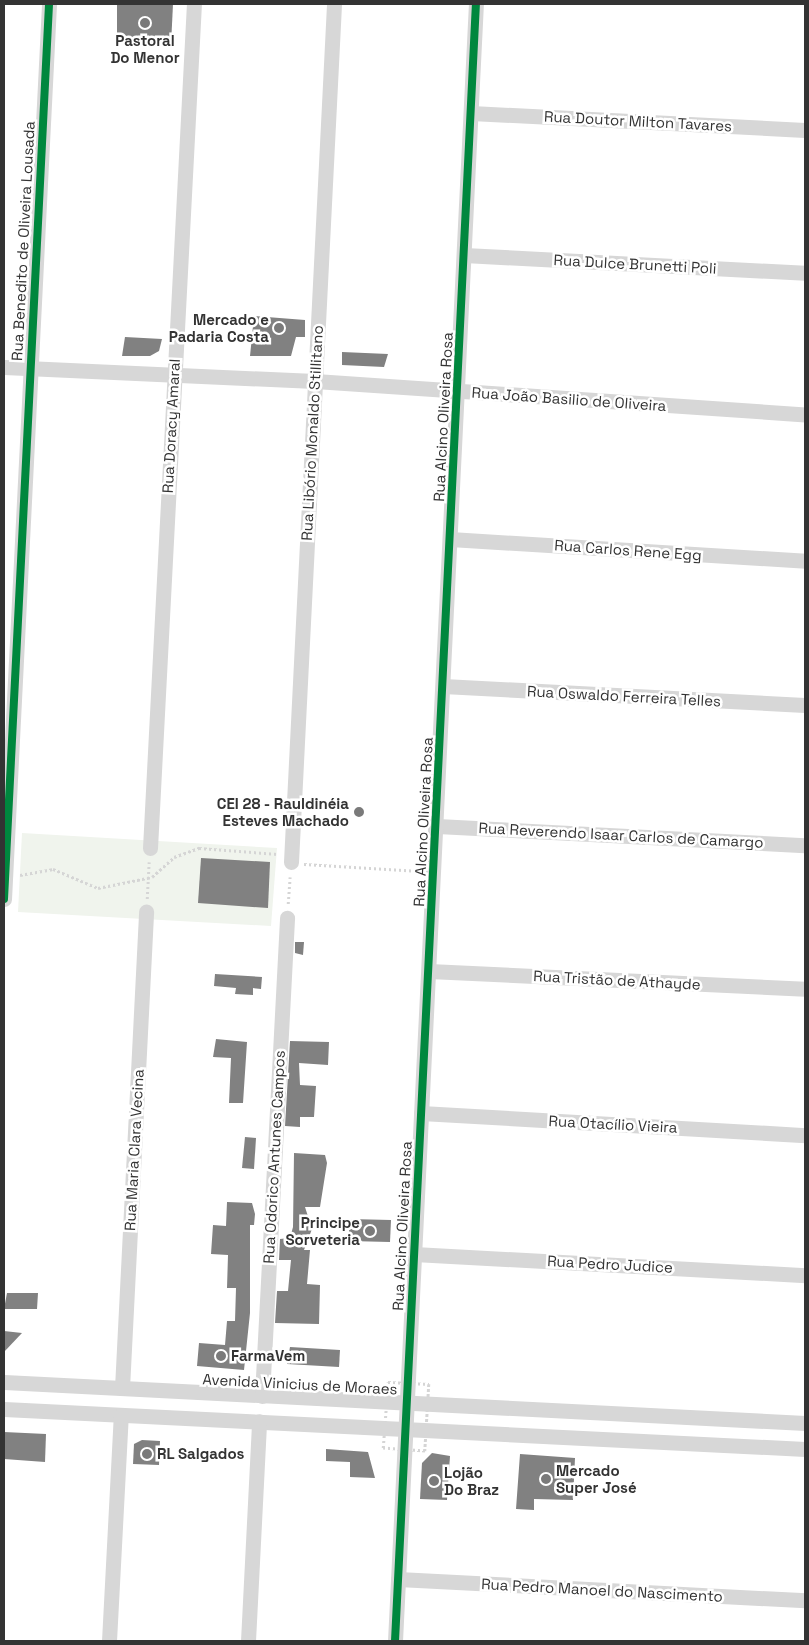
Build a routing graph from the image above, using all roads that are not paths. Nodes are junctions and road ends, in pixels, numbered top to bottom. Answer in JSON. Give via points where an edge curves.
{"nodes":[{"id":1,"x":49,"y":4,"type":"edge"},
{"id":2,"x":194,"y":4,"type":"edge"},
{"id":3,"x":334,"y":4,"type":"edge"},
{"id":4,"x":476,"y":4,"type":"edge"},
{"id":5,"x":471,"y":113,"type":"junction"},
{"id":6,"x":805,"y":130,"type":"edge"},
{"id":7,"x":464,"y":255,"type":"junction"},
{"id":8,"x":805,"y":273,"type":"edge"},
{"id":9,"x":4,"y":368,"type":"edge"},
{"id":10,"x":31,"y":369,"type":"junction"},
{"id":11,"x":174,"y":376,"type":"junction"},
{"id":12,"x":315,"y":381,"type":"junction"},
{"id":13,"x":458,"y":393,"type":"junction"},
{"id":14,"x":805,"y":414,"type":"edge"},
{"id":15,"x":450,"y":540,"type":"junction"},
{"id":16,"x":805,"y":561,"type":"edge"},
{"id":17,"x":443,"y":686,"type":"junction"},
{"id":18,"x":805,"y":706,"type":"edge"},
{"id":19,"x":437,"y":826,"type":"junction"},
{"id":20,"x":805,"y":845,"type":"edge"},
{"id":21,"x":150,"y":848,"type":"road end"},
{"id":22,"x":295,"y":863,"type":"road end"},
{"id":23,"x":4,"y":899,"type":"edge"},
{"id":24,"x":146,"y":912,"type":"road end"},
{"id":25,"x":287,"y":918,"type":"road end"},
{"id":26,"x":430,"y":970,"type":"junction"},
{"id":27,"x":805,"y":989,"type":"edge"},
{"id":28,"x":421,"y":1113,"type":"junction"},
{"id":29,"x":805,"y":1135,"type":"edge"},
{"id":30,"x":414,"y":1254,"type":"junction"},
{"id":31,"x":805,"y":1274,"type":"edge"},
{"id":32,"x":4,"y":1382,"type":"edge"},
{"id":33,"x":122,"y":1388,"type":"junction"},
{"id":34,"x":262,"y":1396,"type":"junction"},
{"id":35,"x":406,"y":1403,"type":"junction"},
{"id":36,"x":4,"y":1409,"type":"edge"},
{"id":37,"x":120,"y":1415,"type":"junction"},
{"id":38,"x":259,"y":1421,"type":"junction"},
{"id":39,"x":805,"y":1423,"type":"edge"},
{"id":40,"x":405,"y":1430,"type":"junction"},
{"id":41,"x":805,"y":1449,"type":"edge"},
{"id":42,"x":398,"y":1579,"type":"junction"},
{"id":43,"x":805,"y":1600,"type":"edge"},
{"id":44,"x":109,"y":1641,"type":"edge"},
{"id":45,"x":248,"y":1641,"type":"edge"},
{"id":46,"x":395,"y":1641,"type":"edge"}],
"edges":[{"from":1,"to":10,"type":"street","name":"Rua Benedito de Oliveira Lousada"},
{"from":2,"to":11,"type":"street","name":"Rua Doracy Amaral"},
{"from":3,"to":12,"type":"street","name":"Rua Libório Monaldo Stillitano"},
{"from":4,"to":5,"type":"street","name":"Rua Alcino Oliveira Rosa"},
{"from":5,"to":6,"type":"street","name":"Rua Doutor Milton Tavares"},
{"from":5,"to":7,"type":"street","name":"Rua Alcino Oliveira Rosa"},
{"from":7,"to":8,"type":"street","name":"Rua Dulce Brunetti Poli"},
{"from":7,"to":13,"type":"street","name":"Rua Alcino Oliveira Rosa"},
{"from":9,"to":10,"type":"street","name":"Rua João Basilio de Oliveira"},
{"from":10,"to":11,"type":"street","name":"Rua João Basilio de Oliveira"},
{"from":10,"to":23,"type":"street","name":"Rua Benedito de Oliveira Lousada"},
{"from":11,"to":12,"type":"street","name":"Rua João Basilio de Oliveira"},
{"from":11,"to":21,"type":"street","name":"Rua Doracy Amaral"},
{"from":12,"to":13,"type":"street","name":"Rua João Basilio de Oliveira"},
{"from":12,"to":22,"type":"street","name":"Rua Libório Monaldo Stillitano"},
{"from":13,"to":14,"type":"street","name":"Rua João Basilio de Oliveira"},
{"from":13,"to":15,"type":"street","name":"Rua Alcino Oliveira Rosa"},
{"from":15,"to":16,"type":"street","name":"Rua Carlos Rene Egg"},
{"from":15,"to":17,"type":"street","name":"Rua Alcino Oliveira Rosa"},
{"from":17,"to":18,"type":"street","name":"Rua Oswaldo Ferreira Telles"},
{"from":17,"to":19,"type":"street","name":"Rua Alcino Oliveira Rosa"},
{"from":19,"to":20,"type":"street","name":"Rua Reverendo Isaar Carlos de Camargo"},
{"from":19,"to":26,"type":"street","name":"Rua Alcino Oliveira Rosa"},
{"from":24,"to":33,"type":"street","name":"Rua Maria Clara Vecina"},
{"from":25,"to":34,"type":"street","name":"Rua Odorico Antunes Campos"},
{"from":26,"to":27,"type":"street","name":"Rua Tristão de Athayde"},
{"from":26,"to":28,"type":"street","name":"Rua Alcino Oliveira Rosa"},
{"from":28,"to":29,"type":"street","name":"Rua Otacílio Vieira"},
{"from":28,"to":30,"type":"street","name":"Rua Alcino Oliveira Rosa"},
{"from":30,"to":31,"type":"street","name":"Rua Pedro Judice"},
{"from":30,"to":35,"type":"street","name":"Rua Alcino Oliveira Rosa"},
{"from":32,"to":33,"type":"street","name":"Avenida Vinicius de Moraes"},
{"from":33,"to":34,"type":"street","name":"Avenida Vinicius de Moraes"},
{"from":34,"to":35,"type":"street","name":"Avenida Vinicius de Moraes"},
{"from":35,"to":39,"type":"street","name":"Avenida Vinicius de Moraes"},
{"from":35,"to":40,"type":"street","name":"Rua Alcino Oliveira Rosa"},
{"from":36,"to":37,"type":"street"},
{"from":37,"to":38,"type":"street"},
{"from":37,"to":44,"type":"street"},
{"from":38,"to":40,"type":"street"},
{"from":38,"to":45,"type":"street"},
{"from":40,"to":41,"type":"street"},
{"from":40,"to":42,"type":"street","name":"Rua Alcino Oliveira Rosa"},
{"from":42,"to":43,"type":"street","name":"Rua Pedro Manoel do Nascimento"},
{"from":42,"to":46,"type":"street","name":"Rua Alcino Oliveira Rosa"}]}
